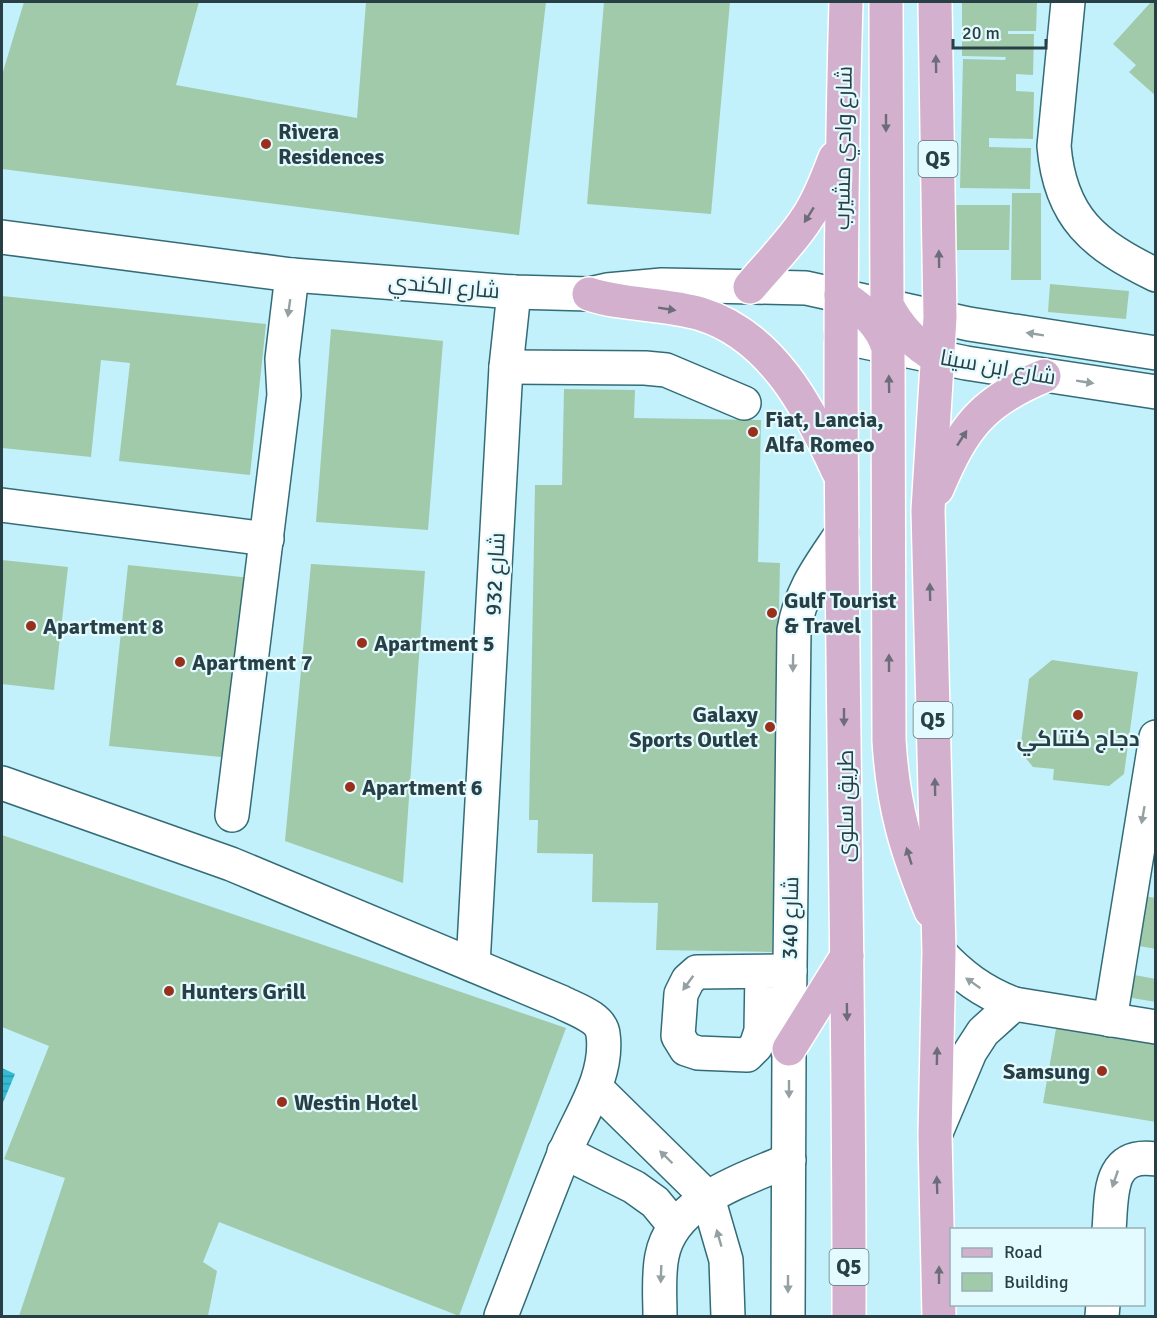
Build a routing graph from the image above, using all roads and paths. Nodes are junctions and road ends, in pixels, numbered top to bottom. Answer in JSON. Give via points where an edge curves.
{"nodes":[{"id":1,"x":846,"y":2,"type":"edge"},
{"id":2,"x":886,"y":2,"type":"edge"},
{"id":3,"x":936,"y":2,"type":"edge"},
{"id":4,"x":1068,"y":2,"type":"edge"},
{"id":5,"x":842,"y":142,"type":"junction"},
{"id":6,"x":2,"y":237,"type":"edge"},
{"id":7,"x":304,"y":275,"type":"junction"},
{"id":8,"x":1155,"y":275,"type":"edge"},
{"id":9,"x":750,"y":287,"type":"junction"},
{"id":10,"x":513,"y":292,"type":"junction"},
{"id":11,"x":589,"y":294,"type":"junction"},
{"id":12,"x":841,"y":295,"type":"junction"},
{"id":13,"x":887,"y":305,"type":"junction"},
{"id":14,"x":940,"y":317,"type":"junction"},
{"id":15,"x":842,"y":337,"type":"junction"},
{"id":16,"x":888,"y":348,"type":"junction"},
{"id":17,"x":1155,"y":353,"type":"edge"},
{"id":18,"x":937,"y":357,"type":"junction"},
{"id":19,"x":506,"y":367,"type":"junction"},
{"id":20,"x":1044,"y":375,"type":"junction"},
{"id":21,"x":1155,"y":392,"type":"edge"},
{"id":22,"x":744,"y":403,"type":"dead end"},
{"id":23,"x":841,"y":478,"type":"junction"},
{"id":24,"x":2,"y":505,"type":"edge"},
{"id":25,"x":928,"y":510,"type":"junction"},
{"id":26,"x":842,"y":533,"type":"junction"},
{"id":27,"x":267,"y":539,"type":"junction"},
{"id":28,"x":1155,"y":737,"type":"edge"},
{"id":29,"x":2,"y":783,"type":"edge"},
{"id":30,"x":232,"y":815,"type":"dead end"},
{"id":31,"x":938,"y":941,"type":"junction"},
{"id":32,"x":847,"y":956,"type":"junction"},
{"id":33,"x":473,"y":964,"type":"junction"},
{"id":34,"x":1014,"y":1004,"type":"junction"},
{"id":35,"x":1110,"y":1020,"type":"junction"},
{"id":36,"x":1155,"y":1028,"type":"edge"},
{"id":37,"x":789,"y":1049,"type":"junction"},
{"id":38,"x":596,"y":1088,"type":"junction"},
{"id":39,"x":935,"y":1135,"type":"junction"},
{"id":40,"x":564,"y":1152,"type":"junction"},
{"id":41,"x":1155,"y":1158,"type":"edge"},
{"id":42,"x":789,"y":1160,"type":"junction"},
{"id":43,"x":708,"y":1198,"type":"junction"},
{"id":44,"x":674,"y":1225,"type":"junction"},
{"id":45,"x":1109,"y":1228,"type":"edge"},
{"id":46,"x":501,"y":1317,"type":"edge"},
{"id":47,"x":660,"y":1317,"type":"edge"},
{"id":48,"x":728,"y":1317,"type":"edge"},
{"id":49,"x":788,"y":1317,"type":"edge"},
{"id":50,"x":849,"y":1317,"type":"edge"},
{"id":51,"x":939,"y":1317,"type":"edge"}],
"edges":[{"from":1,"to":5,"type":"main road","name":"شارع وادي مشيرب","number":"Q5"},
{"from":2,"to":13,"type":"main road","one_way":true},
{"from":14,"to":3,"type":"main road","number":"Q5","one_way":true},
{"from":4,"to":8,"type":"street","via":[[1054,146],[1062,191],[1086,230],[1102,245]]},
{"from":5,"to":9,"type":"main road","one_way":true,"via":[[808,216]]},
{"from":5,"to":12,"type":"main road","name":"شارع وادي مشيرب","number":"Q5"},
{"from":6,"to":7,"type":"street","name":"شارع الكندي"},
{"from":7,"to":10,"type":"street","name":"شارع الكندي"},
{"from":7,"to":27,"type":"street","via":[[307,341],[284,395]]},
{"from":9,"to":11,"type":"street","name":"شارع الكندي","via":[[662,285]]},
{"from":9,"to":12,"type":"street","name":"شارع الكندي","via":[[806,288]]},
{"from":10,"to":11,"type":"street","name":"شارع الكندي"},
{"from":10,"to":19,"type":"street","name":"شارع 932"},
{"from":11,"to":23,"type":"main road","one_way":true,"via":[[609,301],[700,314],[733,327],[796,391]]},
{"from":12,"to":13,"type":"street","name":"شارع الكندي"},
{"from":12,"to":15,"type":"main road","name":"طريق سلوى","number":"Q5"},
{"from":12,"to":16,"type":"main road","via":[[870,316]]},
{"from":13,"to":14,"type":"street","name":"شارع ابن سينا"},
{"from":13,"to":18,"type":"main road","via":[[912,341]]},
{"from":17,"to":14,"type":"street","name":"شارع ابن سينا","one_way":true},
{"from":14,"to":18,"type":"main road","number":"Q5"},
{"from":15,"to":16,"type":"street","name":"شارع ابن سينا"},
{"from":15,"to":23,"type":"main road","name":"طريق سلوى","number":"Q5"},
{"from":16,"to":18,"type":"street","name":"شارع ابن سينا"},
{"from":31,"to":16,"type":"main road","one_way":true,"via":[[902,834],[891,772]]},
{"from":18,"to":20,"type":"street","name":"شارع ابن سينا"},
{"from":18,"to":25,"type":"main road","number":"Q5"},
{"from":19,"to":22,"type":"street","via":[[666,370]]},
{"from":19,"to":33,"type":"street","name":"شارع 932"},
{"from":20,"to":21,"type":"street","name":"شارع ابن سينا","one_way":true},
{"from":25,"to":20,"type":"main road","one_way":true,"via":[[952,452],[976,418],[996,400]]},
{"from":23,"to":26,"type":"main road","name":"طريق سلوى","number":"Q5"},
{"from":24,"to":27,"type":"street"},
{"from":31,"to":25,"type":"main road","number":"Q5","one_way":true},
{"from":26,"to":32,"type":"main road","name":"طريق سلوى","number":"Q5","one_way":true},
{"from":26,"to":37,"type":"street","name":"شارع 340","one_way":true,"via":[[804,592],[794,630],[776,971]]},
{"from":27,"to":30,"type":"street"},
{"from":28,"to":35,"type":"street","one_way":true},
{"from":29,"to":33,"type":"street","via":[[231,864]]},
{"from":34,"to":31,"type":"street","one_way":true,"via":[[993,996],[956,970]]},
{"from":39,"to":31,"type":"main road","number":"Q5","one_way":true},
{"from":32,"to":37,"type":"main road"},
{"from":32,"to":50,"type":"main road","name":"طريق سلوى","number":"Q5","one_way":true},
{"from":33,"to":38,"type":"street","via":[[594,1019],[603,1032]]},
{"from":34,"to":35,"type":"street"},
{"from":34,"to":39,"type":"street","via":[[983,1032],[970,1052]]},
{"from":35,"to":36,"type":"street"},
{"from":37,"to":42,"type":"street","name":"شارع 340","one_way":true},
{"from":38,"to":40,"type":"street"},
{"from":43,"to":38,"type":"street","one_way":true},
{"from":51,"to":39,"type":"main road","number":"Q5","one_way":true},
{"from":40,"to":44,"type":"street","via":[[634,1187],[655,1202]]},
{"from":40,"to":46,"type":"street"},
{"from":41,"to":45,"type":"street","one_way":true,"via":[[1136,1158],[1119,1169],[1114,1179]]},
{"from":42,"to":43,"type":"street"},
{"from":42,"to":49,"type":"street","name":"شارع 340","one_way":true},
{"from":43,"to":44,"type":"street","via":[[689,1209]]},
{"from":48,"to":43,"type":"street","one_way":true,"via":[[726,1260]]},
{"from":44,"to":47,"type":"street","one_way":true,"via":[[662,1256]]}]}
